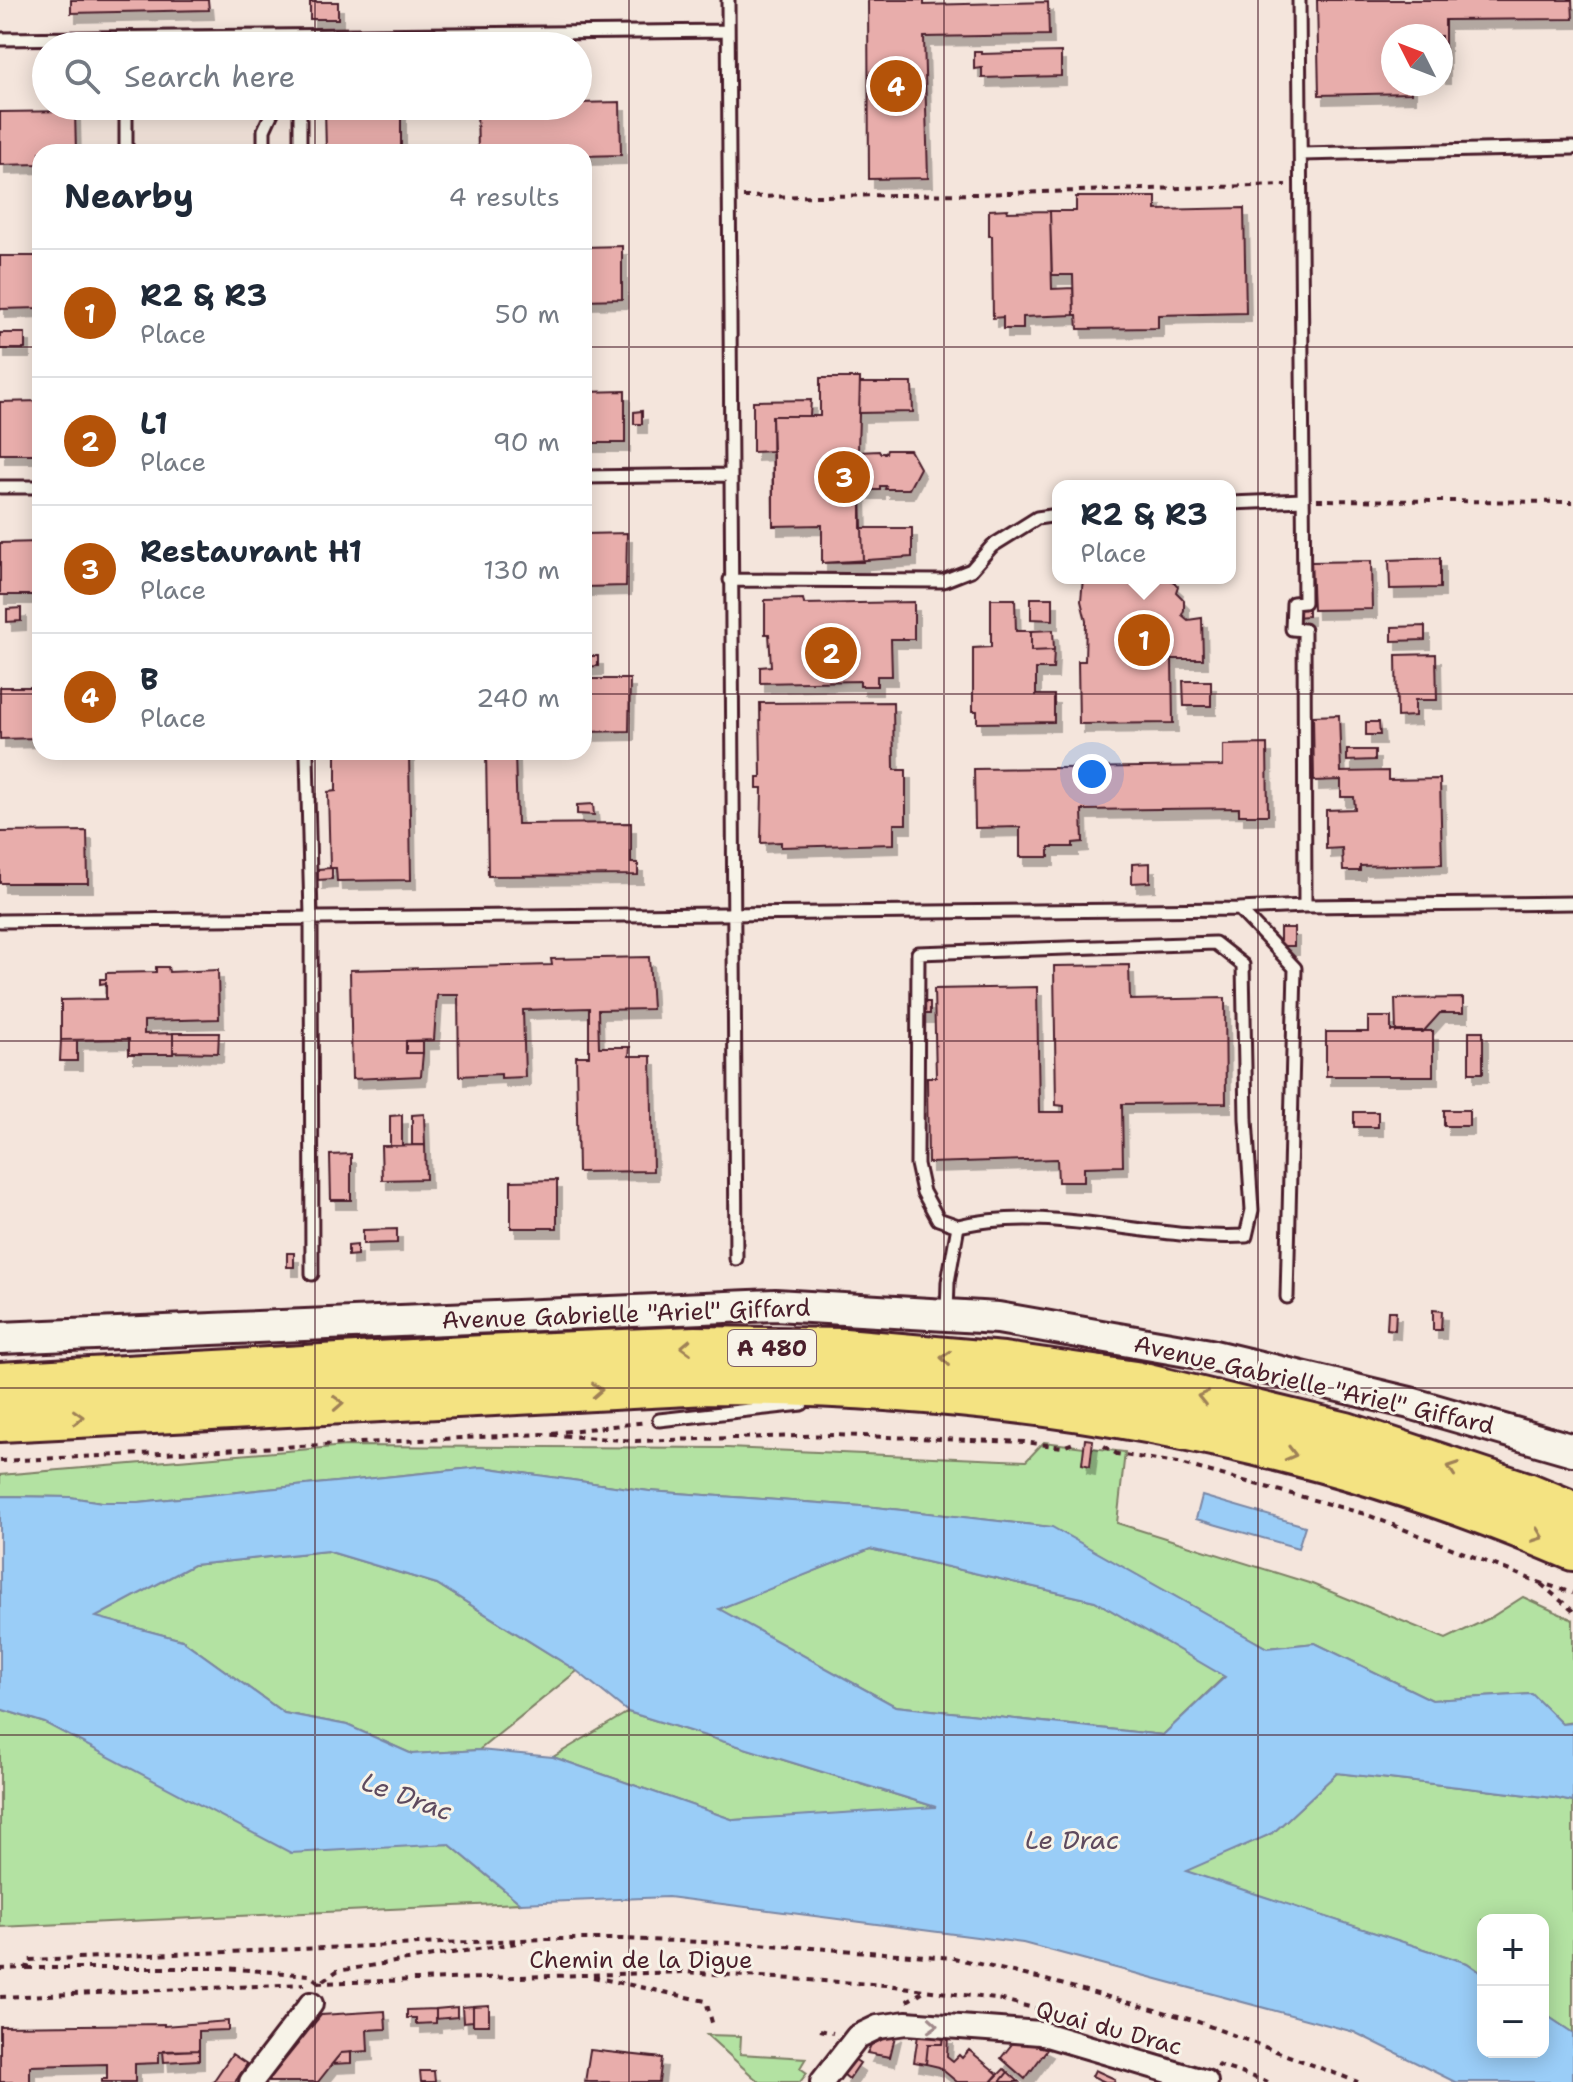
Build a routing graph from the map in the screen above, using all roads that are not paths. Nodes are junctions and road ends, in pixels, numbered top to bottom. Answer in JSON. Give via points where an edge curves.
{"nodes":[{"id":1,"x":728,"y":0,"type":"edge"},
{"id":2,"x":1299,"y":0,"type":"edge"},
{"id":3,"x":728,"y":31,"type":"junction"},
{"id":4,"x":592,"y":34,"type":"edge"},
{"id":5,"x":0,"y":39,"type":"edge"},
{"id":6,"x":32,"y":40,"type":"edge"},
{"id":7,"x":126,"y":120,"type":"edge"},
{"id":8,"x":269,"y":120,"type":"edge"},
{"id":9,"x":300,"y":120,"type":"edge"},
{"id":10,"x":126,"y":144,"type":"edge"},
{"id":11,"x":264,"y":144,"type":"edge"},
{"id":12,"x":300,"y":144,"type":"edge"},
{"id":13,"x":1573,"y":148,"type":"edge"},
{"id":14,"x":1301,"y":154,"type":"junction"},
{"id":15,"x":730,"y":475,"type":"junction"},
{"id":16,"x":592,"y":477,"type":"edge"},
{"id":17,"x":0,"y":487,"type":"edge"},
{"id":18,"x":32,"y":487,"type":"edge"},
{"id":19,"x":1303,"y":500,"type":"junction"},
{"id":20,"x":1236,"y":503,"type":"edge"},
{"id":21,"x":1052,"y":516,"type":"edge"},
{"id":22,"x":730,"y":580,"type":"junction"},
{"id":23,"x":307,"y":760,"type":"edge"},
{"id":24,"x":1573,"y":903,"type":"edge"},
{"id":25,"x":1305,"y":906,"type":"junction"},
{"id":26,"x":1239,"y":909,"type":"junction"},
{"id":27,"x":732,"y":913,"type":"junction"},
{"id":28,"x":311,"y":916,"type":"junction"},
{"id":29,"x":0,"y":921,"type":"edge"},
{"id":30,"x":958,"y":1226,"type":"junction"},
{"id":31,"x":736,"y":1259,"type":"dead end"},
{"id":32,"x":312,"y":1274,"type":"dead end"},
{"id":33,"x":1287,"y":1297,"type":"dead end"},
{"id":34,"x":947,"y":1315,"type":"junction"},
{"id":35,"x":0,"y":1338,"type":"edge"},
{"id":36,"x":0,"y":1383,"type":"edge"},
{"id":37,"x":922,"y":1391,"type":"junction"},
{"id":38,"x":844,"y":1399,"type":"dead end"},
{"id":39,"x":814,"y":1403,"type":"dead end"},
{"id":40,"x":659,"y":1420,"type":"road end"},
{"id":41,"x":0,"y":1421,"type":"edge"},
{"id":42,"x":1573,"y":1450,"type":"edge"},
{"id":43,"x":1573,"y":1512,"type":"edge"},
{"id":44,"x":1573,"y":1550,"type":"edge"},
{"id":45,"x":311,"y":2004,"type":"dead end"},
{"id":46,"x":1207,"y":2072,"type":"edge"},
{"id":47,"x":1143,"y":2074,"type":"edge"},
{"id":48,"x":251,"y":2082,"type":"edge"},
{"id":49,"x":822,"y":2082,"type":"edge"}],
"edges":[{"from":1,"to":3,"type":"lane"},
{"from":2,"to":14,"type":"lane"},
{"from":3,"to":4,"type":"lane"},
{"from":3,"to":15,"type":"lane"},
{"from":5,"to":6,"type":"lane"},
{"from":7,"to":10,"type":"lane"},
{"from":8,"to":11,"type":"lane"},
{"from":9,"to":12,"type":"lane"},
{"from":13,"to":14,"type":"lane"},
{"from":14,"to":19,"type":"lane"},
{"from":15,"to":16,"type":"lane"},
{"from":15,"to":22,"type":"lane"},
{"from":17,"to":18,"type":"lane"},
{"from":19,"to":20,"type":"lane"},
{"from":19,"to":25,"type":"lane","via":[[1304,602],[1293,603],[1292,629],[1304,630]]},
{"from":21,"to":22,"type":"lane","via":[[1037,518],[992,546],[971,570],[943,581]]},
{"from":22,"to":27,"type":"lane"},
{"from":23,"to":28,"type":"lane"},
{"from":24,"to":25,"type":"lane"},
{"from":25,"to":26,"type":"lane"},
{"from":26,"to":27,"type":"lane"},
{"from":26,"to":33,"type":"lane","via":[[1295,968]]},
{"from":27,"to":28,"type":"lane"},
{"from":27,"to":31,"type":"lane"},
{"from":28,"to":29,"type":"lane"},
{"from":28,"to":32,"type":"lane"},
{"from":30,"to":30,"type":"lane","via":[[938,1219],[923,1192],[917,1164],[918,953],[1215,943],[1243,965],[1252,1210],[1246,1236],[1205,1237],[1041,1217]]},
{"from":30,"to":34,"type":"lane"},
{"from":34,"to":35,"type":"street","name":"Avenue Gabrielle \"Ariel\" Giffard","via":[[775,1305]]},
{"from":34,"to":42,"type":"street","name":"Avenue Gabrielle \"Ariel\" Giffard","via":[[998,1318],[1210,1355],[1410,1403]]},
{"from":43,"to":36,"type":"highway","number":"A 480","one_way":true,"via":[[1346,1433],[1149,1385],[1003,1363],[844,1349],[695,1347]]},
{"from":37,"to":38,"type":"lane"},
{"from":41,"to":37,"type":"highway","number":"A 480","one_way":true,"via":[[707,1384]]},
{"from":37,"to":44,"type":"highway","number":"A 480","one_way":true,"via":[[1096,1412],[1283,1452],[1427,1495]]},
{"from":39,"to":40,"type":"lane"},
{"from":45,"to":48,"type":"street"},
{"from":46,"to":47,"type":"street","name":"Quai du Drac"},
{"from":49,"to":47,"type":"street","name":"Quai du Drac","one_way":true,"via":[[857,2037],[906,2023],[1040,2033]]}]}
